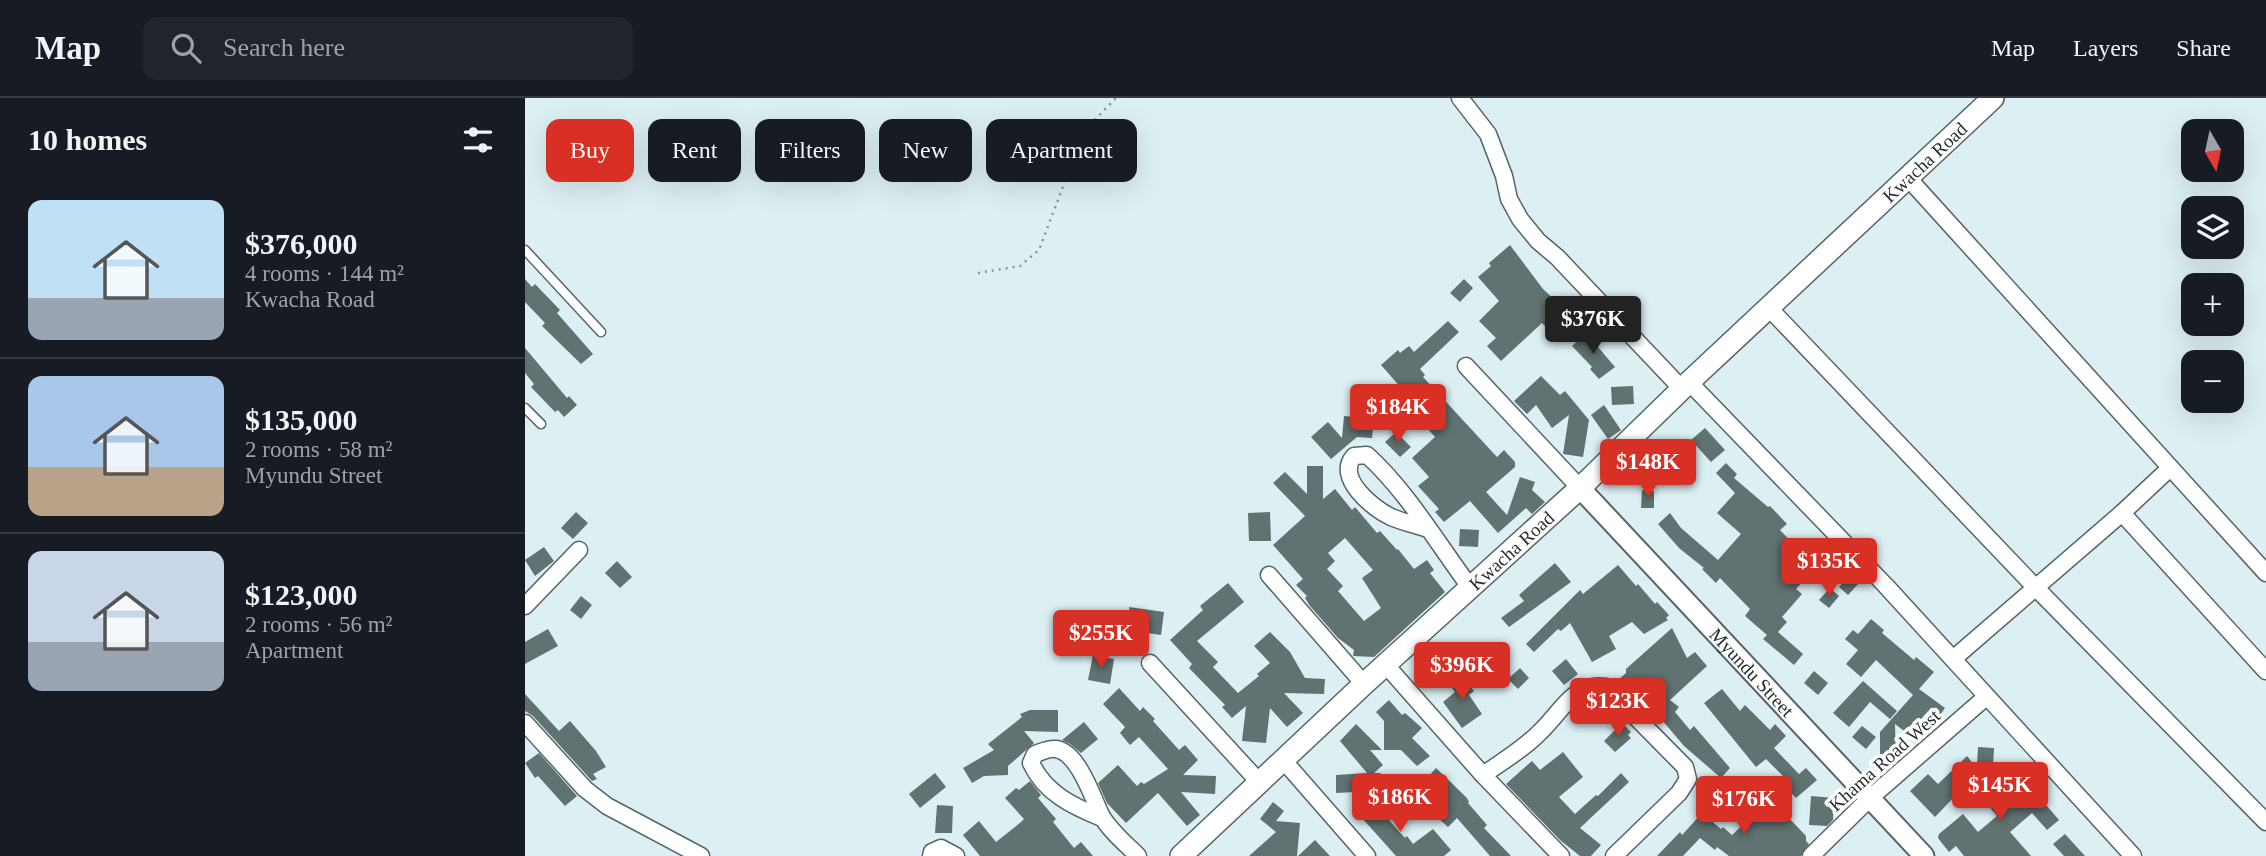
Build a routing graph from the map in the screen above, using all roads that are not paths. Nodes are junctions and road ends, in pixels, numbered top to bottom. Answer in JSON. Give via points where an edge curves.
{"nodes":[{"id":1,"x":1460,"y":98,"type":"edge"},
{"id":2,"x":1993,"y":98,"type":"edge"},
{"id":3,"x":1907,"y":178,"type":"junction"},
{"id":4,"x":525,"y":250,"type":"edge"},
{"id":5,"x":1769,"y":308,"type":"junction"},
{"id":6,"x":601,"y":332,"type":"dead end"},
{"id":7,"x":1467,"y":366,"type":"dead end"},
{"id":8,"x":1685,"y":385,"type":"junction"},
{"id":9,"x":525,"y":408,"type":"edge"},
{"id":10,"x":541,"y":424,"type":"dead end"},
{"id":11,"x":2170,"y":468,"type":"junction"},
{"id":12,"x":1580,"y":488,"type":"junction"},
{"id":13,"x":2122,"y":513,"type":"junction"},
{"id":14,"x":1428,"y":530,"type":"junction"},
{"id":15,"x":579,"y":550,"type":"dead end"},
{"id":16,"x":2266,"y":573,"type":"edge"},
{"id":17,"x":1269,"y":575,"type":"dead end"},
{"id":18,"x":1470,"y":587,"type":"junction"},
{"id":19,"x":2035,"y":587,"type":"junction"},
{"id":20,"x":525,"y":606,"type":"edge"},
{"id":21,"x":1953,"y":659,"type":"junction"},
{"id":22,"x":1150,"y":663,"type":"dead end"},
{"id":23,"x":1385,"y":664,"type":"junction"},
{"id":24,"x":2266,"y":671,"type":"edge"},
{"id":25,"x":1364,"y":684,"type":"junction"},
{"id":26,"x":1986,"y":697,"type":"junction"},
{"id":27,"x":525,"y":723,"type":"edge"},
{"id":28,"x":1284,"y":761,"type":"junction"},
{"id":29,"x":1483,"y":775,"type":"junction"},
{"id":30,"x":1260,"y":783,"type":"junction"},
{"id":31,"x":1870,"y":798,"type":"junction"},
{"id":32,"x":1102,"y":818,"type":"junction"},
{"id":33,"x":2266,"y":822,"type":"edge"},
{"id":34,"x":701,"y":856,"type":"edge"},
{"id":35,"x":931,"y":856,"type":"edge"},
{"id":36,"x":956,"y":856,"type":"edge"},
{"id":37,"x":1138,"y":856,"type":"edge"},
{"id":38,"x":1181,"y":856,"type":"edge"},
{"id":39,"x":1367,"y":856,"type":"edge"},
{"id":40,"x":1561,"y":856,"type":"edge"},
{"id":41,"x":1614,"y":856,"type":"edge"},
{"id":42,"x":1811,"y":856,"type":"edge"},
{"id":43,"x":1924,"y":856,"type":"edge"},
{"id":44,"x":2133,"y":856,"type":"edge"}],
"edges":[{"from":1,"to":8,"type":"street","via":[[1488,134],[1520,219]]},
{"from":2,"to":3,"type":"main road","name":"Kwacha Road"},
{"from":3,"to":5,"type":"main road","name":"Kwacha Road"},
{"from":3,"to":11,"type":"street"},
{"from":4,"to":6,"type":"lane"},
{"from":5,"to":8,"type":"main road","name":"Kwacha Road"},
{"from":5,"to":19,"type":"street"},
{"from":7,"to":12,"type":"street"},
{"from":8,"to":12,"type":"main road","name":"Kwacha Road"},
{"from":8,"to":21,"type":"street"},
{"from":9,"to":10,"type":"lane"},
{"from":11,"to":13,"type":"street"},
{"from":11,"to":16,"type":"street"},
{"from":12,"to":18,"type":"main road","name":"Kwacha Road"},
{"from":12,"to":31,"type":"street","name":"Myundu Street"},
{"from":13,"to":19,"type":"street"},
{"from":13,"to":24,"type":"street"},
{"from":14,"to":14,"type":"street","via":[[1367,455],[1354,456],[1347,463],[1355,488],[1371,503],[1389,516]]},
{"from":14,"to":18,"type":"street"},
{"from":15,"to":20,"type":"street"},
{"from":17,"to":25,"type":"street"},
{"from":18,"to":23,"type":"main road","name":"Kwacha Road"},
{"from":19,"to":21,"type":"street"},
{"from":19,"to":33,"type":"street"},
{"from":21,"to":26,"type":"street"},
{"from":22,"to":30,"type":"street"},
{"from":23,"to":25,"type":"main road","name":"Kwacha Road"},
{"from":23,"to":29,"type":"street"},
{"from":25,"to":28,"type":"main road","name":"Kwacha Road"},
{"from":26,"to":31,"type":"street","name":"Khama Road West"},
{"from":26,"to":44,"type":"street"},
{"from":27,"to":34,"type":"street","via":[[585,789],[607,806]]},
{"from":28,"to":30,"type":"main road","name":"Kwacha Road"},
{"from":28,"to":39,"type":"street"},
{"from":29,"to":40,"type":"street"},
{"from":29,"to":41,"type":"street","via":[[1542,731],[1581,690],[1606,687],[1685,767],[1688,779]]},
{"from":30,"to":38,"type":"main road","name":"Kwacha Road"},
{"from":31,"to":42,"type":"street","name":"Khama Road West"},
{"from":31,"to":43,"type":"street","name":"Myundu Street"},
{"from":32,"to":32,"type":"street","via":[[1067,754],[1057,749],[1035,754],[1031,763],[1053,792]]},
{"from":32,"to":37,"type":"street"},
{"from":35,"to":36,"type":"street","via":[[941,848]]}]}
